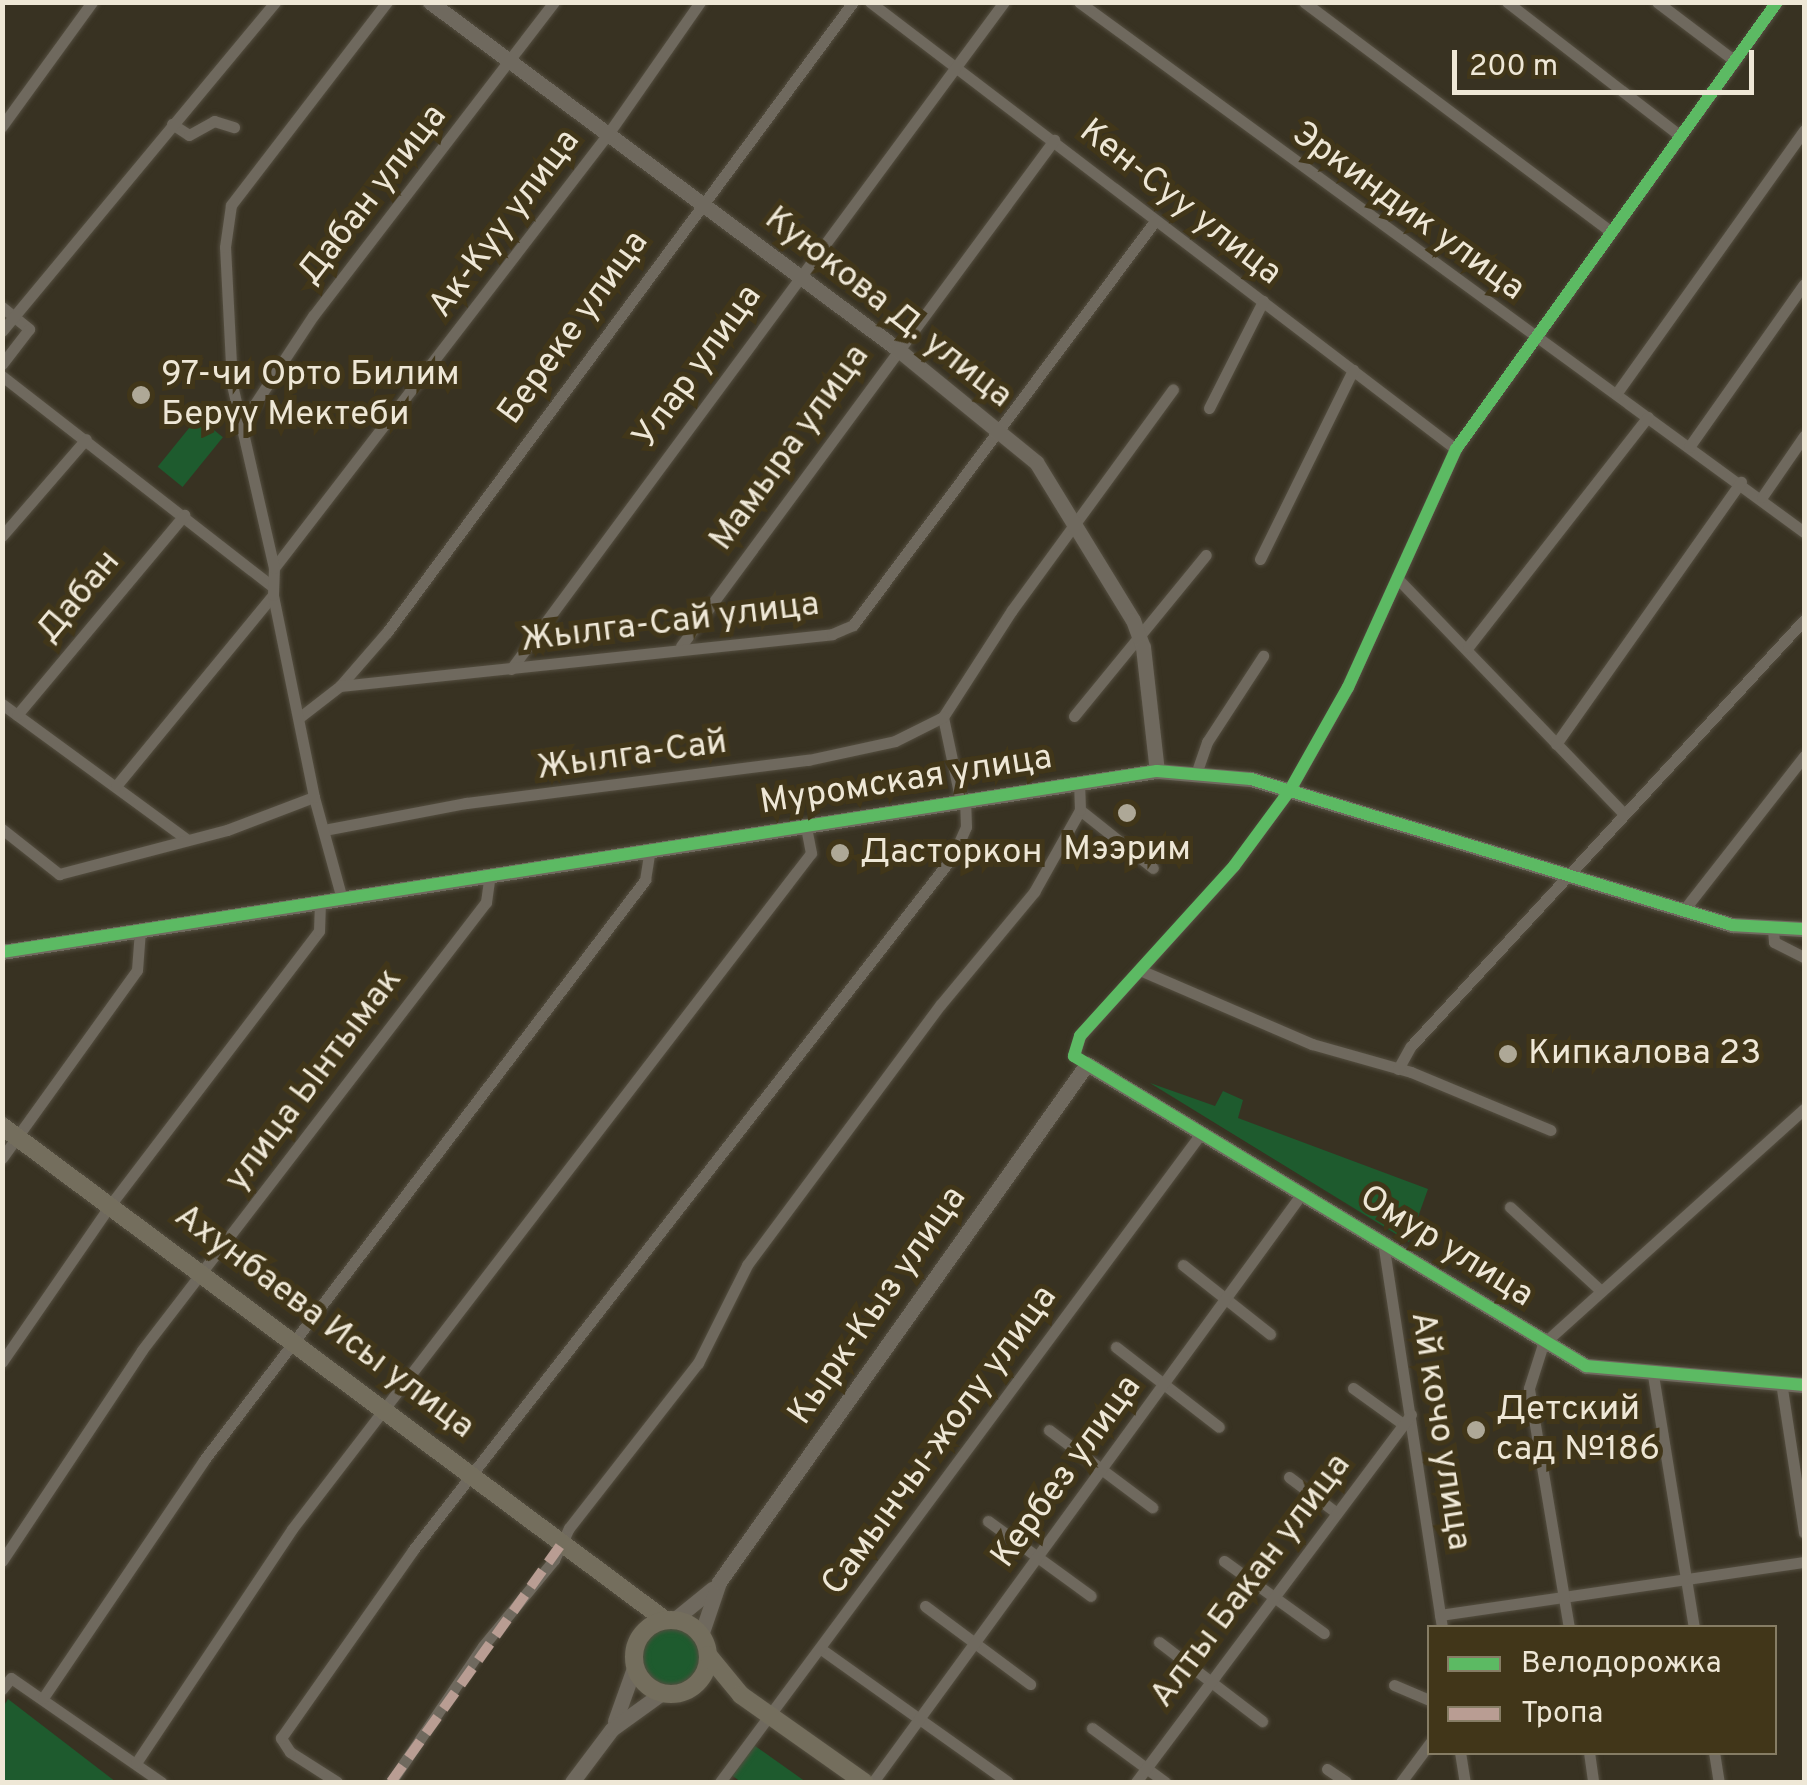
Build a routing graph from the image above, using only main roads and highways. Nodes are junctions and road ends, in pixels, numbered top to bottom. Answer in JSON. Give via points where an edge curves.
{"nodes":[{"id":1,"x":10,"y":1132,"type":"edge"},
{"id":2,"x":602,"y":1577,"type":"junction"},
{"id":3,"x":670,"y":1620,"type":"junction"},
{"id":4,"x":636,"y":1642,"type":"junction"},
{"id":5,"x":708,"y":1655,"type":"junction"},
{"id":6,"x":695,"y":1685,"type":"junction"},
{"id":7,"x":741,"y":1694,"type":"junction"},
{"id":8,"x":864,"y":1782,"type":"edge"}],
"edges":[{"from":1,"to":2,"type":"main road","name":"Ахунбаева Исы улица","via":[[294,1338]]},
{"from":2,"to":3,"type":"main road","name":"Ахунбаева Исы улица"},
{"from":2,"to":4,"type":"main road","name":"Ахунбаева Исы улица","via":[[632,1615]]},
{"from":3,"to":4,"type":"main road"},
{"from":3,"to":5,"type":"main road","via":[[701,1635]]},
{"from":4,"to":6,"type":"main road","via":[[635,1666],[647,1685],[662,1693]]},
{"from":5,"to":6,"type":"main road"},
{"from":5,"to":7,"type":"main road"},
{"from":6,"to":7,"type":"main road"},
{"from":7,"to":8,"type":"main road"}]}
